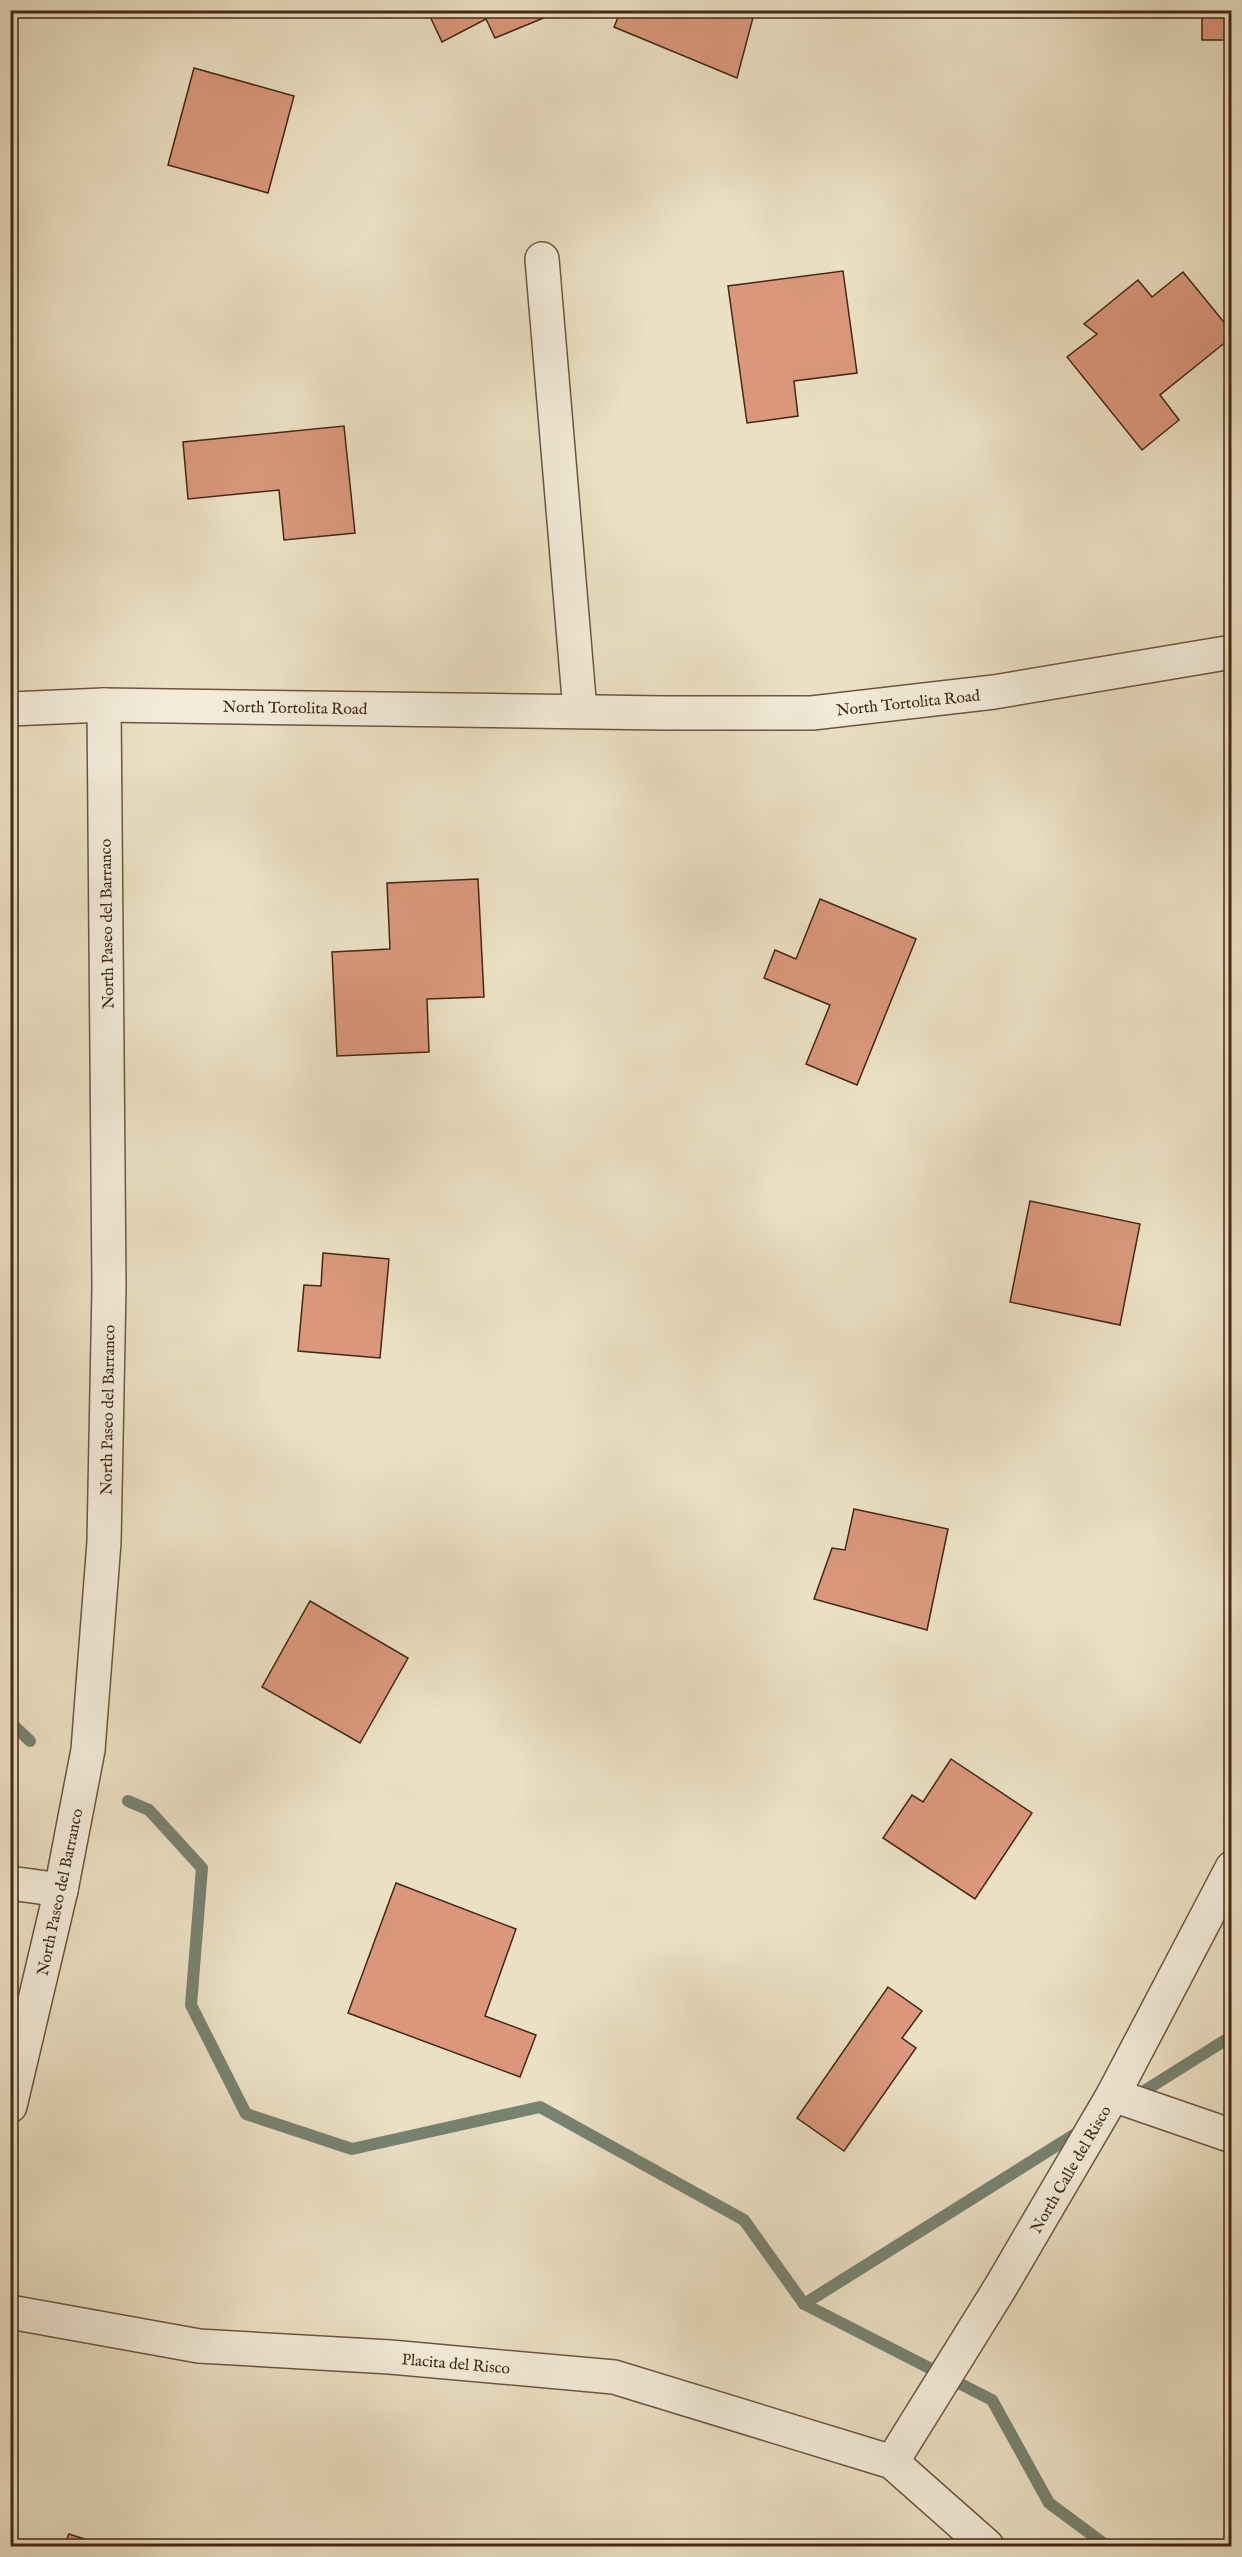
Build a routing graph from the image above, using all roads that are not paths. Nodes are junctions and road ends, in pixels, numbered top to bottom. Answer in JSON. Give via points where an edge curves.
{"nodes":[{"id":1,"x":542,"y":259,"type":"dead end"},
{"id":2,"x":1232,"y":652,"type":"edge"},
{"id":3,"x":104,"y":705,"type":"junction"},
{"id":4,"x":10,"y":709,"type":"edge"},
{"id":5,"x":580,"y":711,"type":"junction"},
{"id":6,"x":1232,"y":1868,"type":"edge"},
{"id":7,"x":10,"y":1883,"type":"edge"},
{"id":8,"x":61,"y":1890,"type":"junction"},
{"id":9,"x":1113,"y":2095,"type":"junction"},
{"id":10,"x":10,"y":2106,"type":"edge"},
{"id":11,"x":1232,"y":2136,"type":"edge"},
{"id":12,"x":10,"y":2312,"type":"edge"},
{"id":13,"x":892,"y":2462,"type":"junction"},
{"id":14,"x":987,"y":2547,"type":"edge"}],
"edges":[{"from":1,"to":5,"type":"street"},
{"from":2,"to":5,"type":"street","name":"North Tortolita Road","via":[[994,692],[812,713]]},
{"from":3,"to":4,"type":"street","name":"North Tortolita Road"},
{"from":3,"to":5,"type":"street","name":"North Tortolita Road"},
{"from":3,"to":8,"type":"street","name":"North Paseo del Barranco","via":[[110,1287],[104,1542],[88,1750]]},
{"from":6,"to":9,"type":"street","name":"North Calle del Risco"},
{"from":7,"to":8,"type":"street"},
{"from":8,"to":10,"type":"street","name":"North Paseo del Barranco"},
{"from":9,"to":11,"type":"street"},
{"from":9,"to":13,"type":"street","name":"North Calle del Risco"},
{"from":12,"to":13,"type":"street","name":"Placita del Risco","via":[[199,2346],[390,2357],[614,2377]]},
{"from":13,"to":14,"type":"street"}]}
